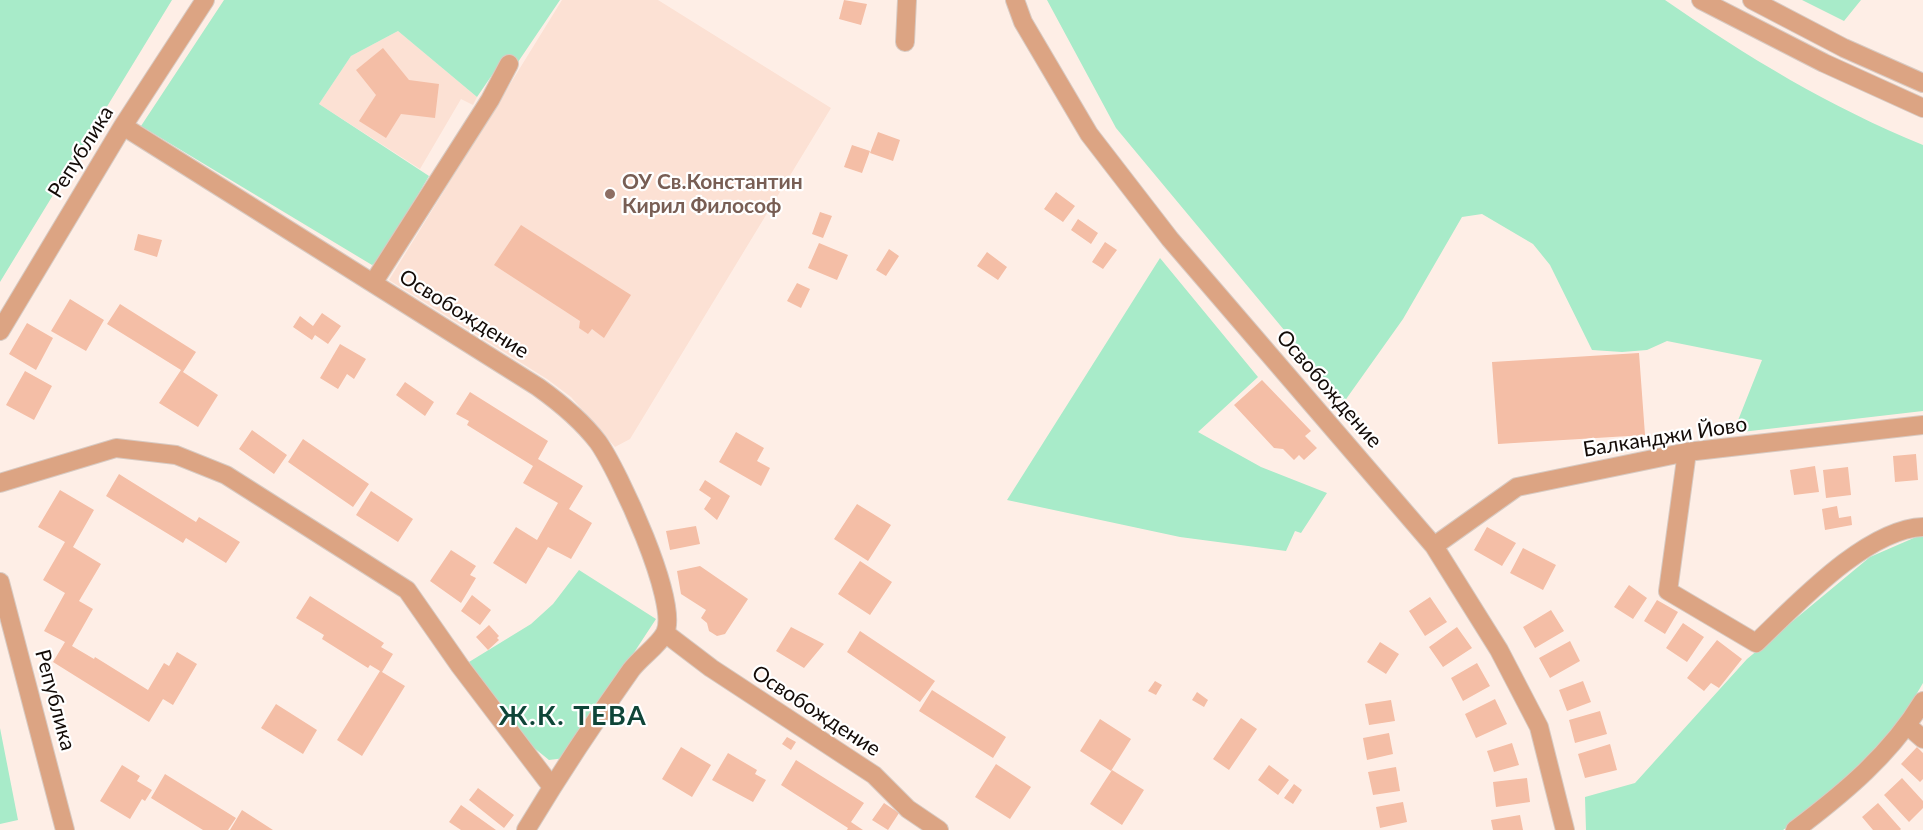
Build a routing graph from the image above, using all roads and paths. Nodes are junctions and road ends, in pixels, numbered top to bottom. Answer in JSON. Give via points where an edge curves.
{"nodes":[{"id":1,"x":205,"y":0,"type":"edge"},
{"id":2,"x":907,"y":0,"type":"edge"},
{"id":3,"x":1015,"y":0,"type":"edge"},
{"id":4,"x":1701,"y":0,"type":"edge"},
{"id":5,"x":1752,"y":0,"type":"edge"},
{"id":6,"x":905,"y":42,"type":"dead end"},
{"id":7,"x":509,"y":64,"type":"dead end"},
{"id":8,"x":1923,"y":83,"type":"edge"},
{"id":9,"x":1923,"y":108,"type":"edge"},
{"id":10,"x":123,"y":126,"type":"junction"},
{"id":11,"x":373,"y":283,"type":"junction"},
{"id":12,"x":0,"y":331,"type":"edge"},
{"id":13,"x":1923,"y":425,"type":"edge"},
{"id":14,"x":1687,"y":452,"type":"junction"},
{"id":15,"x":0,"y":483,"type":"edge"},
{"id":16,"x":1923,"y":527,"type":"edge"},
{"id":17,"x":1434,"y":546,"type":"junction"},
{"id":18,"x":0,"y":582,"type":"edge"},
{"id":19,"x":665,"y":633,"type":"junction"},
{"id":20,"x":1923,"y":701,"type":"edge"},
{"id":21,"x":1908,"y":726,"type":"junction"},
{"id":22,"x":1923,"y":739,"type":"edge"},
{"id":23,"x":552,"y":787,"type":"junction"},
{"id":24,"x":65,"y":830,"type":"edge"},
{"id":25,"x":526,"y":830,"type":"edge"},
{"id":26,"x":939,"y":830,"type":"edge"},
{"id":27,"x":1565,"y":830,"type":"edge"},
{"id":28,"x":1795,"y":830,"type":"edge"}],
"edges":[{"from":1,"to":10,"type":"street","name":"Република"},
{"from":2,"to":6,"type":"street"},
{"from":3,"to":17,"type":"street","name":"Освобождение","via":[[1023,22],[1089,134],[1150,213]]},
{"from":4,"to":9,"type":"street"},
{"from":5,"to":8,"type":"street","via":[[1844,48]]},
{"from":7,"to":11,"type":"street"},
{"from":10,"to":11,"type":"street","name":"Освобождение"},
{"from":10,"to":12,"type":"street","name":"Република"},
{"from":11,"to":19,"type":"street","name":"Освобождение","via":[[538,387],[559,402],[597,442],[611,465],[662,582],[669,612]]},
{"from":13,"to":14,"type":"street","name":"Балканджи Йово"},
{"from":14,"to":16,"type":"street","via":[[1668,591],[1756,643],[1813,589],[1870,544]]},
{"from":14,"to":17,"type":"street","name":"Балканджи Йово","via":[[1517,487]]},
{"from":15,"to":23,"type":"street","via":[[116,448],[176,455],[226,475],[407,590]]},
{"from":17,"to":27,"type":"street","name":"Освобождение","via":[[1499,650],[1539,727]]},
{"from":18,"to":24,"type":"street","name":"Република"},
{"from":19,"to":23,"type":"street","via":[[633,668]]},
{"from":19,"to":26,"type":"street","name":"Освобождение","via":[[711,668],[874,775],[908,809]]},
{"from":20,"to":21,"type":"street"},
{"from":21,"to":22,"type":"street"},
{"from":21,"to":28,"type":"street","via":[[1849,790]]},
{"from":23,"to":25,"type":"street"}]}
